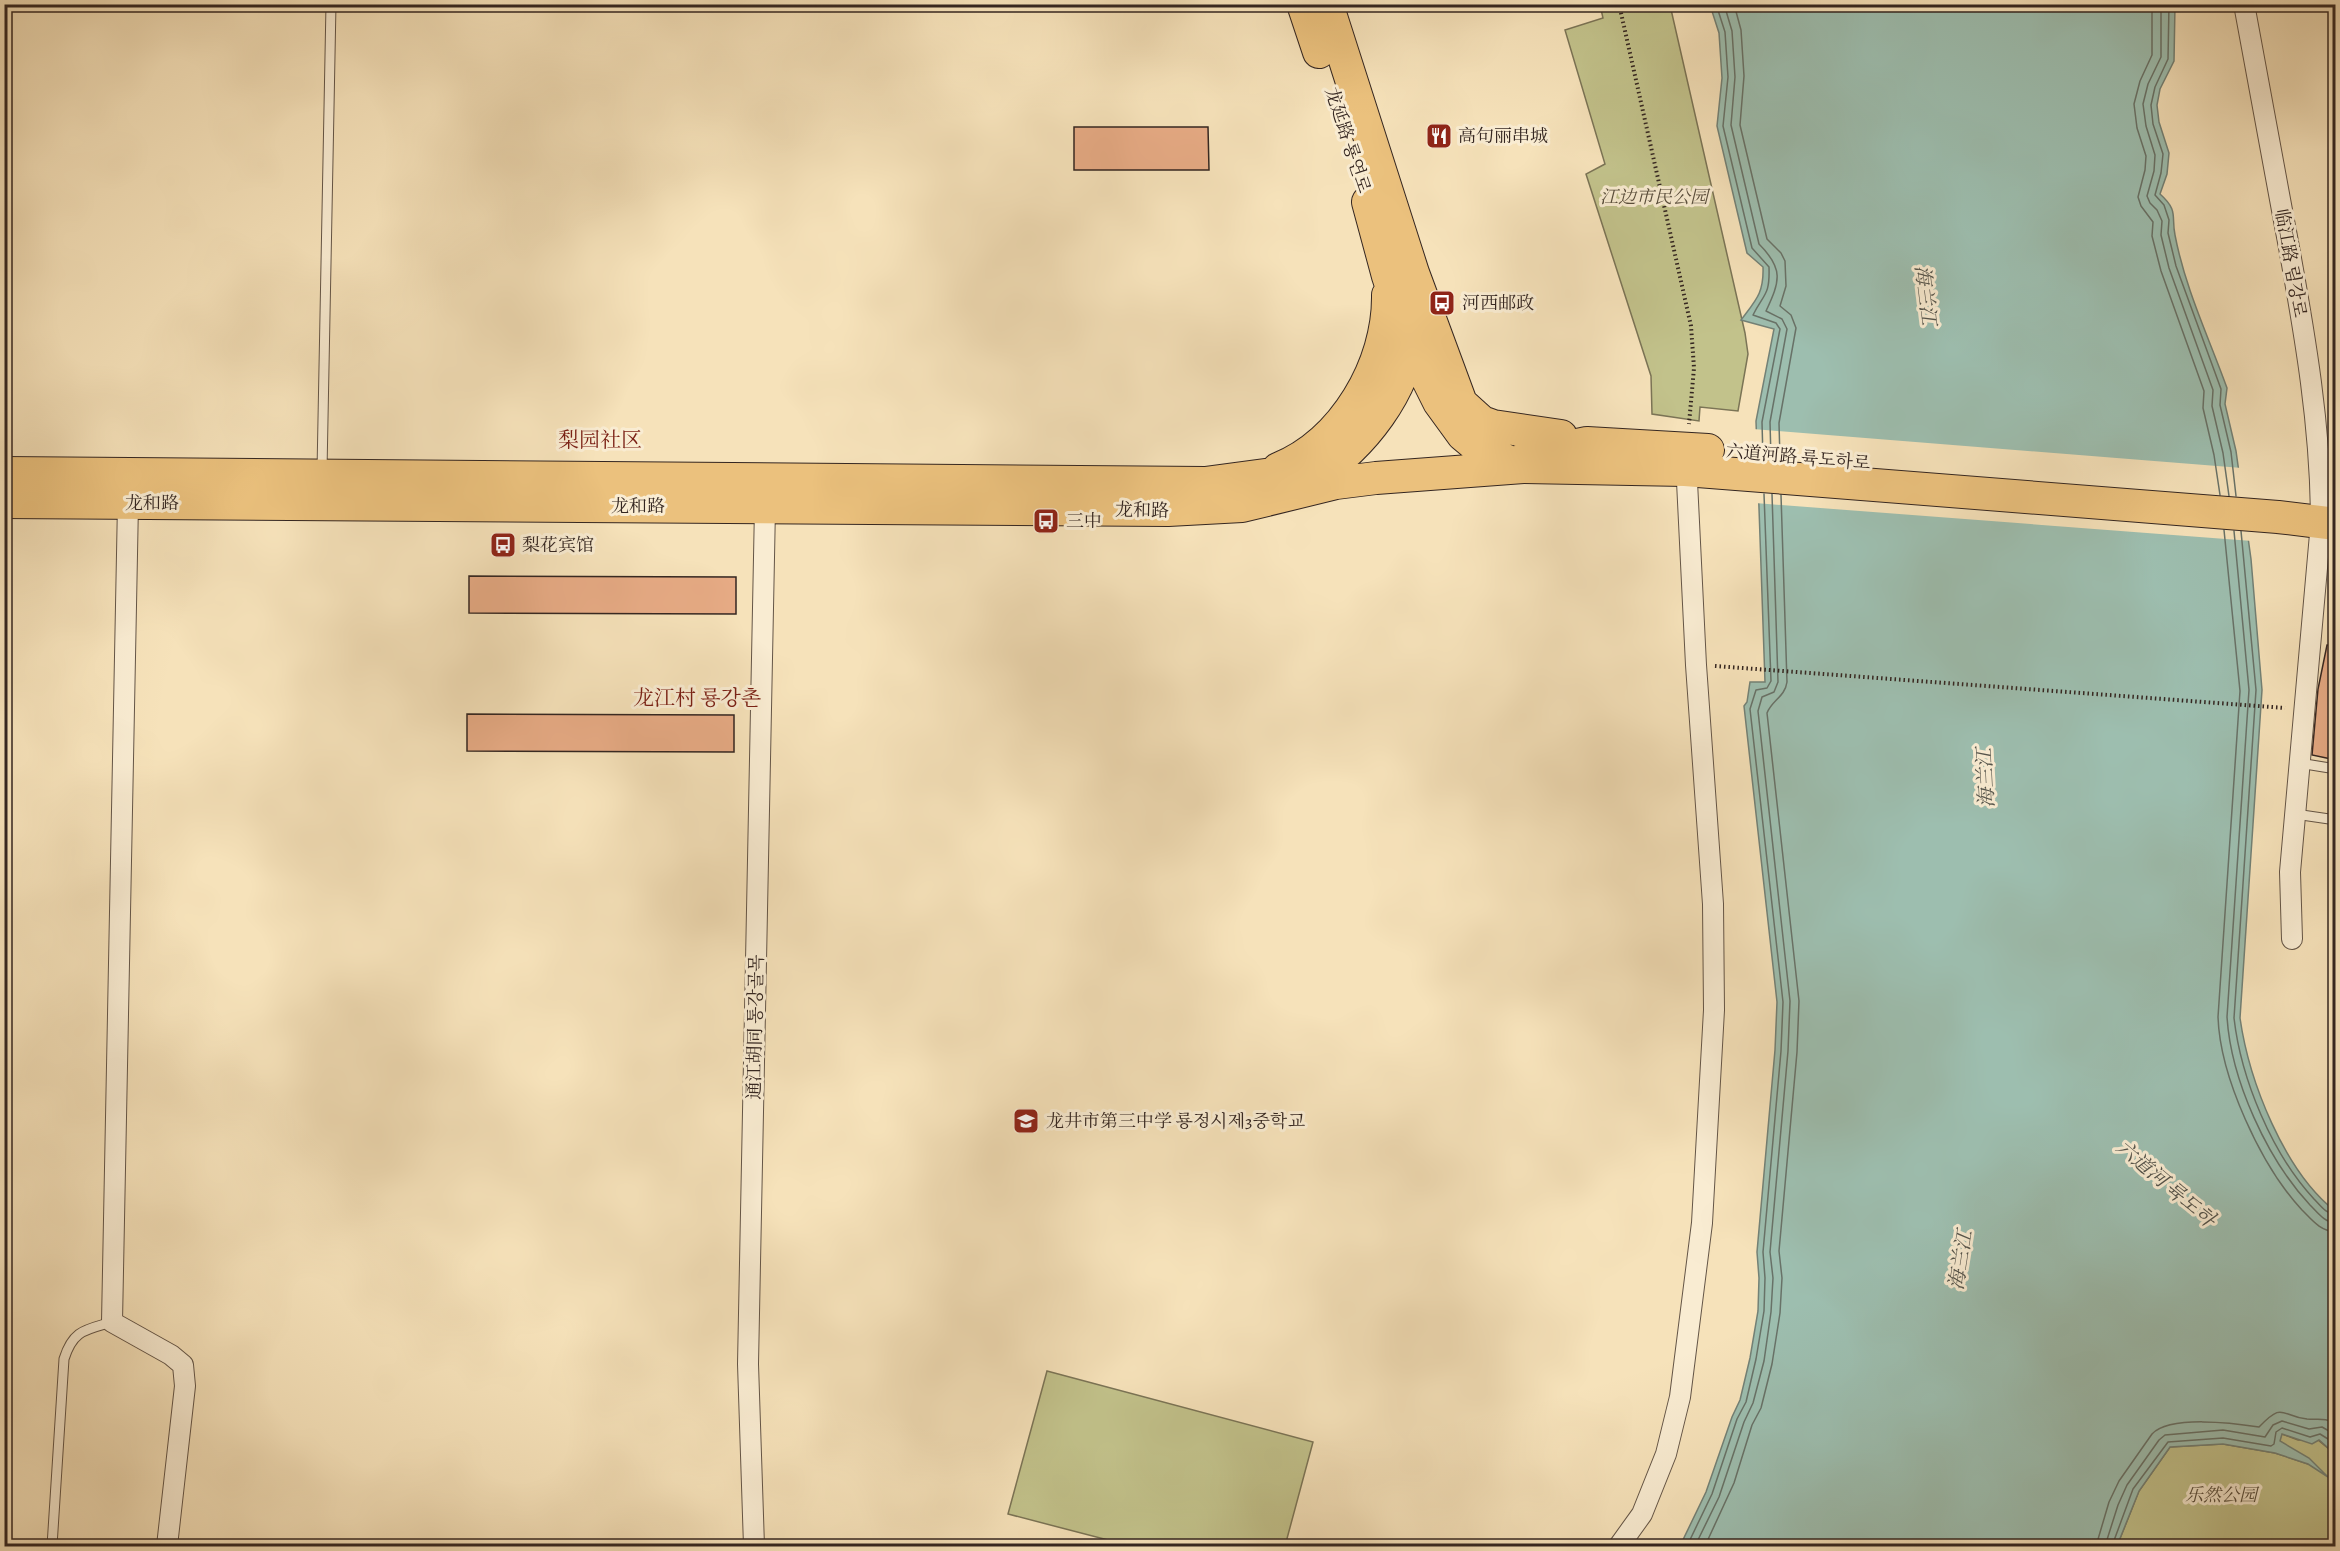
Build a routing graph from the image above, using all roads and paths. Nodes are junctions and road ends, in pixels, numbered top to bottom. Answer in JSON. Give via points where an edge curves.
{"nodes":[{"id":1,"x":331,"y":4,"type":"edge"},
{"id":2,"x":1303,"y":4,"type":"edge"},
{"id":3,"x":1327,"y":4,"type":"edge"},
{"id":4,"x":1619,"y":4,"type":"edge"},
{"id":5,"x":2244,"y":4,"type":"edge"},
{"id":6,"x":1400,"y":275,"type":"junction"},
{"id":7,"x":1410,"y":346,"type":"junction"},
{"id":8,"x":1587,"y":443,"type":"junction"},
{"id":9,"x":1481,"y":450,"type":"junction"},
{"id":10,"x":1701,"y":460,"type":"junction"},
{"id":11,"x":1331,"y":466,"type":"junction"},
{"id":12,"x":1523,"y":467,"type":"junction"},
{"id":13,"x":4,"y":473,"type":"edge"},
{"id":14,"x":1266,"y":488,"type":"junction"},
{"id":15,"x":321,"y":490,"type":"junction"},
{"id":16,"x":4,"y":502,"type":"edge"},
{"id":17,"x":128,"y":503,"type":"junction"},
{"id":18,"x":765,"y":507,"type":"junction"},
{"id":19,"x":2328,"y":512,"type":"edge"},
{"id":20,"x":1696,"y":665,"type":"junction"},
{"id":21,"x":2265,"y":706,"type":"dead end"},
{"id":22,"x":2299,"y":763,"type":"junction"},
{"id":23,"x":2336,"y":769,"type":"edge"},
{"id":24,"x":2295,"y":814,"type":"junction"},
{"id":25,"x":2336,"y":820,"type":"edge"},
{"id":26,"x":2292,"y":939,"type":"dead end"},
{"id":27,"x":112,"y":1322,"type":"junction"},
{"id":28,"x":52,"y":1546,"type":"edge"},
{"id":29,"x":167,"y":1546,"type":"edge"},
{"id":30,"x":754,"y":1546,"type":"edge"},
{"id":31,"x":1619,"y":1546,"type":"edge"}],
"edges":[{"from":1,"to":15,"type":"lane"},
{"from":2,"to":6,"type":"highway","name":"龙延路 룡연로","via":[[1377,229]]},
{"from":3,"to":6,"type":"highway","name":"龙延路 룡연로"},
{"from":4,"to":10,"type":"path","via":[[1691,326]]},
{"from":5,"to":19,"type":"street","name":"临江路 림강로","via":[[2304,332]]},
{"from":6,"to":7,"type":"highway","name":"龙延路 룡연로","via":[[1414,300]]},
{"from":6,"to":8,"type":"highway","name":"龙延路 룡연로","via":[[1461,403],[1472,415],[1493,426]]},
{"from":6,"to":14,"type":"highway","name":"龙延路 룡연로","via":[[1388,298],[1379,356],[1360,395],[1335,427]]},
{"from":7,"to":9,"type":"highway","via":[[1451,421]]},
{"from":7,"to":11,"type":"highway","name":"龙延路 룡연로","via":[[1398,380],[1376,419]]},
{"from":8,"to":9,"type":"highway","name":"六道河路 륙도하로","via":[[1558,449]]},
{"from":8,"to":10,"type":"highway","name":"六道河路 륙도하로"},
{"from":9,"to":11,"type":"highway","name":"六道河路 륙도하로"},
{"from":9,"to":12,"type":"highway"},
{"from":10,"to":12,"type":"highway","name":"六道河路 륙도하로"},
{"from":10,"to":19,"type":"highway","name":"六道河路 륙도하로"},
{"from":10,"to":20,"type":"street"},
{"from":11,"to":14,"type":"highway","name":"龙延路 룡연로"},
{"from":12,"to":14,"type":"highway","name":"六道河路 륙도하로"},
{"from":13,"to":15,"type":"highway","name":"龙和路"},
{"from":14,"to":15,"type":"highway","name":"龙和路","via":[[1205,483]]},
{"from":14,"to":18,"type":"highway","name":"龙和路","via":[[1221,509]]},
{"from":15,"to":17,"type":"highway","name":"龙和路"},
{"from":15,"to":18,"type":"highway","name":"龙和路"},
{"from":16,"to":17,"type":"highway","name":"龙和路"},
{"from":17,"to":27,"type":"street"},
{"from":18,"to":30,"type":"street","name":"通江胡同 통강골목","via":[[748,1364]]},
{"from":19,"to":22,"type":"street","name":"临江路 림강로"},
{"from":20,"to":21,"type":"path"},
{"from":20,"to":31,"type":"street","via":[[1713,904],[1714,1010],[1702,1223],[1680,1397],[1666,1455],[1642,1514]]},
{"from":22,"to":23,"type":"lane"},
{"from":22,"to":24,"type":"street","name":"临江路 림강로"},
{"from":24,"to":25,"type":"lane"},
{"from":24,"to":26,"type":"street","name":"临江路 림강로","via":[[2290,872]]},
{"from":27,"to":28,"type":"lane","via":[[78,1333],[64,1359]]},
{"from":27,"to":29,"type":"street","via":[[183,1365]]}]}
